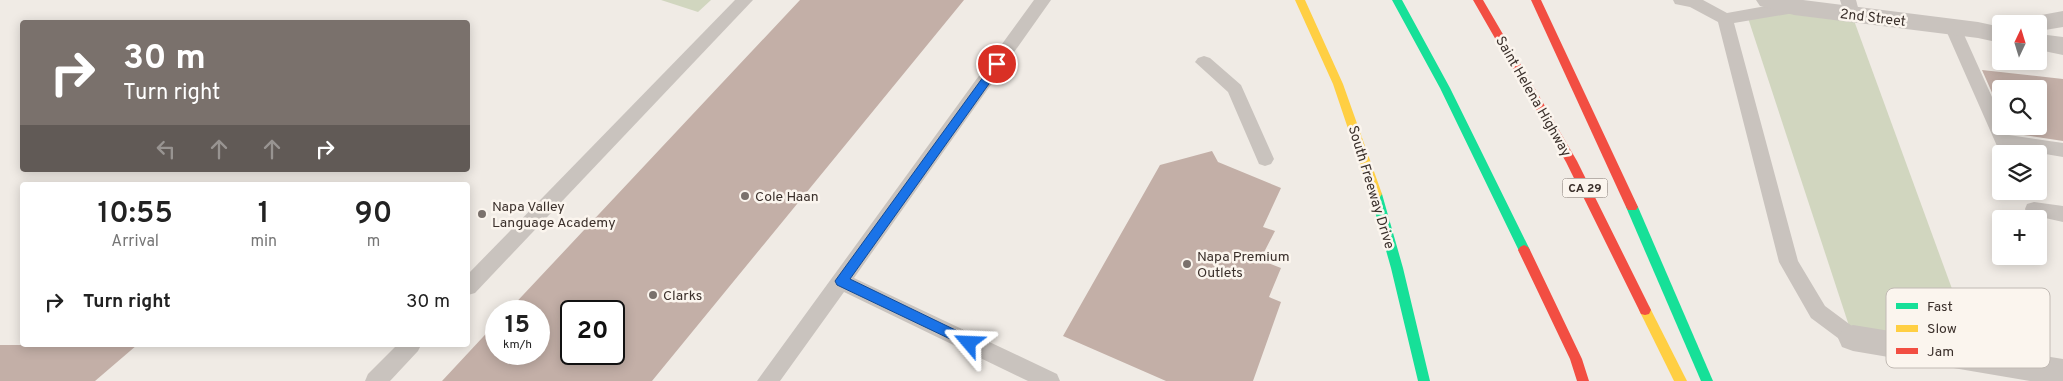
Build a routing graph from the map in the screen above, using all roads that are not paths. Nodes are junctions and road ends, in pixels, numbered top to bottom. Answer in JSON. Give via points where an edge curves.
{"nodes":[{"id":1,"x":745,"y":0,"type":"edge"},
{"id":2,"x":1044,"y":0,"type":"edge"},
{"id":3,"x":1300,"y":0,"type":"edge"},
{"id":4,"x":1397,"y":0,"type":"edge"},
{"id":5,"x":1478,"y":0,"type":"edge"},
{"id":6,"x":1536,"y":0,"type":"edge"},
{"id":7,"x":1681,"y":0,"type":"edge"},
{"id":8,"x":1768,"y":0,"type":"edge"},
{"id":9,"x":1794,"y":7,"type":"junction"},
{"id":10,"x":1850,"y":7,"type":"edge"},
{"id":11,"x":1725,"y":19,"type":"junction"},
{"id":12,"x":2063,"y":19,"type":"edge"},
{"id":13,"x":2048,"y":22,"type":"edge"},
{"id":14,"x":1953,"y":28,"type":"junction"},
{"id":15,"x":1992,"y":31,"type":"edge"},
{"id":16,"x":2048,"y":44,"type":"edge"},
{"id":17,"x":2063,"y":46,"type":"edge"},
{"id":18,"x":1410,"y":49,"type":"dead end"},
{"id":19,"x":1204,"y":62,"type":"dead end"},
{"id":20,"x":2063,"y":150,"type":"edge"},
{"id":21,"x":1265,"y":159,"type":"dead end"},
{"id":22,"x":1486,"y":171,"type":"junction"},
{"id":23,"x":2034,"y":209,"type":"dead end"},
{"id":24,"x":2063,"y":214,"type":"edge"},
{"id":25,"x":842,"y":281,"type":"junction"},
{"id":26,"x":470,"y":285,"type":"edge"},
{"id":27,"x":1853,"y":338,"type":"joint"},
{"id":28,"x":1886,"y":344,"type":"edge"},
{"id":29,"x":409,"y":347,"type":"edge"},
{"id":30,"x":2028,"y":368,"type":"edge"},
{"id":31,"x":2063,"y":374,"type":"edge"},
{"id":32,"x":376,"y":381,"type":"edge"},
{"id":33,"x":768,"y":381,"type":"edge"},
{"id":34,"x":1049,"y":381,"type":"edge"},
{"id":35,"x":1424,"y":381,"type":"edge"},
{"id":36,"x":1583,"y":381,"type":"edge"},
{"id":37,"x":1681,"y":381,"type":"edge"},
{"id":38,"x":1707,"y":381,"type":"edge"}],
"edges":[{"from":1,"to":26,"type":"lane"},
{"from":2,"to":25,"type":"lane"},
{"from":3,"to":35,"type":"main road","name":"South Freeway Drive","via":[[1355,127],[1387,230]]},
{"from":4,"to":22,"type":"main road"},
{"from":5,"to":37,"type":"main road","name":"Saint Helena Highway","number":"CA 29","via":[[1571,161]]},
{"from":6,"to":38,"type":"main road","via":[[1617,173]]},
{"from":7,"to":11,"type":"lane","via":[[1694,2]]},
{"from":8,"to":9,"type":"street","name":"2nd Street"},
{"from":9,"to":10,"type":"street","name":"2nd Street"},
{"from":9,"to":11,"type":"lane"},
{"from":10,"to":14,"type":"street","name":"2nd Street"},
{"from":11,"to":27,"type":"lane","via":[[1789,262],[1818,312]]},
{"from":12,"to":13,"type":"street"},
{"from":14,"to":15,"type":"street","name":"2nd Street"},
{"from":14,"to":20,"type":"lane","via":[[2003,141]]},
{"from":16,"to":17,"type":"street"},
{"from":18,"to":22,"type":"main road"},
{"from":19,"to":21,"type":"lane","via":[[1235,89]]},
{"from":22,"to":36,"type":"main road","via":[[1576,359]]},
{"from":23,"to":24,"type":"lane"},
{"from":25,"to":33,"type":"lane"},
{"from":25,"to":34,"type":"lane"},
{"from":27,"to":28,"type":"street"},
{"from":29,"to":32,"type":"lane"},
{"from":30,"to":31,"type":"street"}]}
